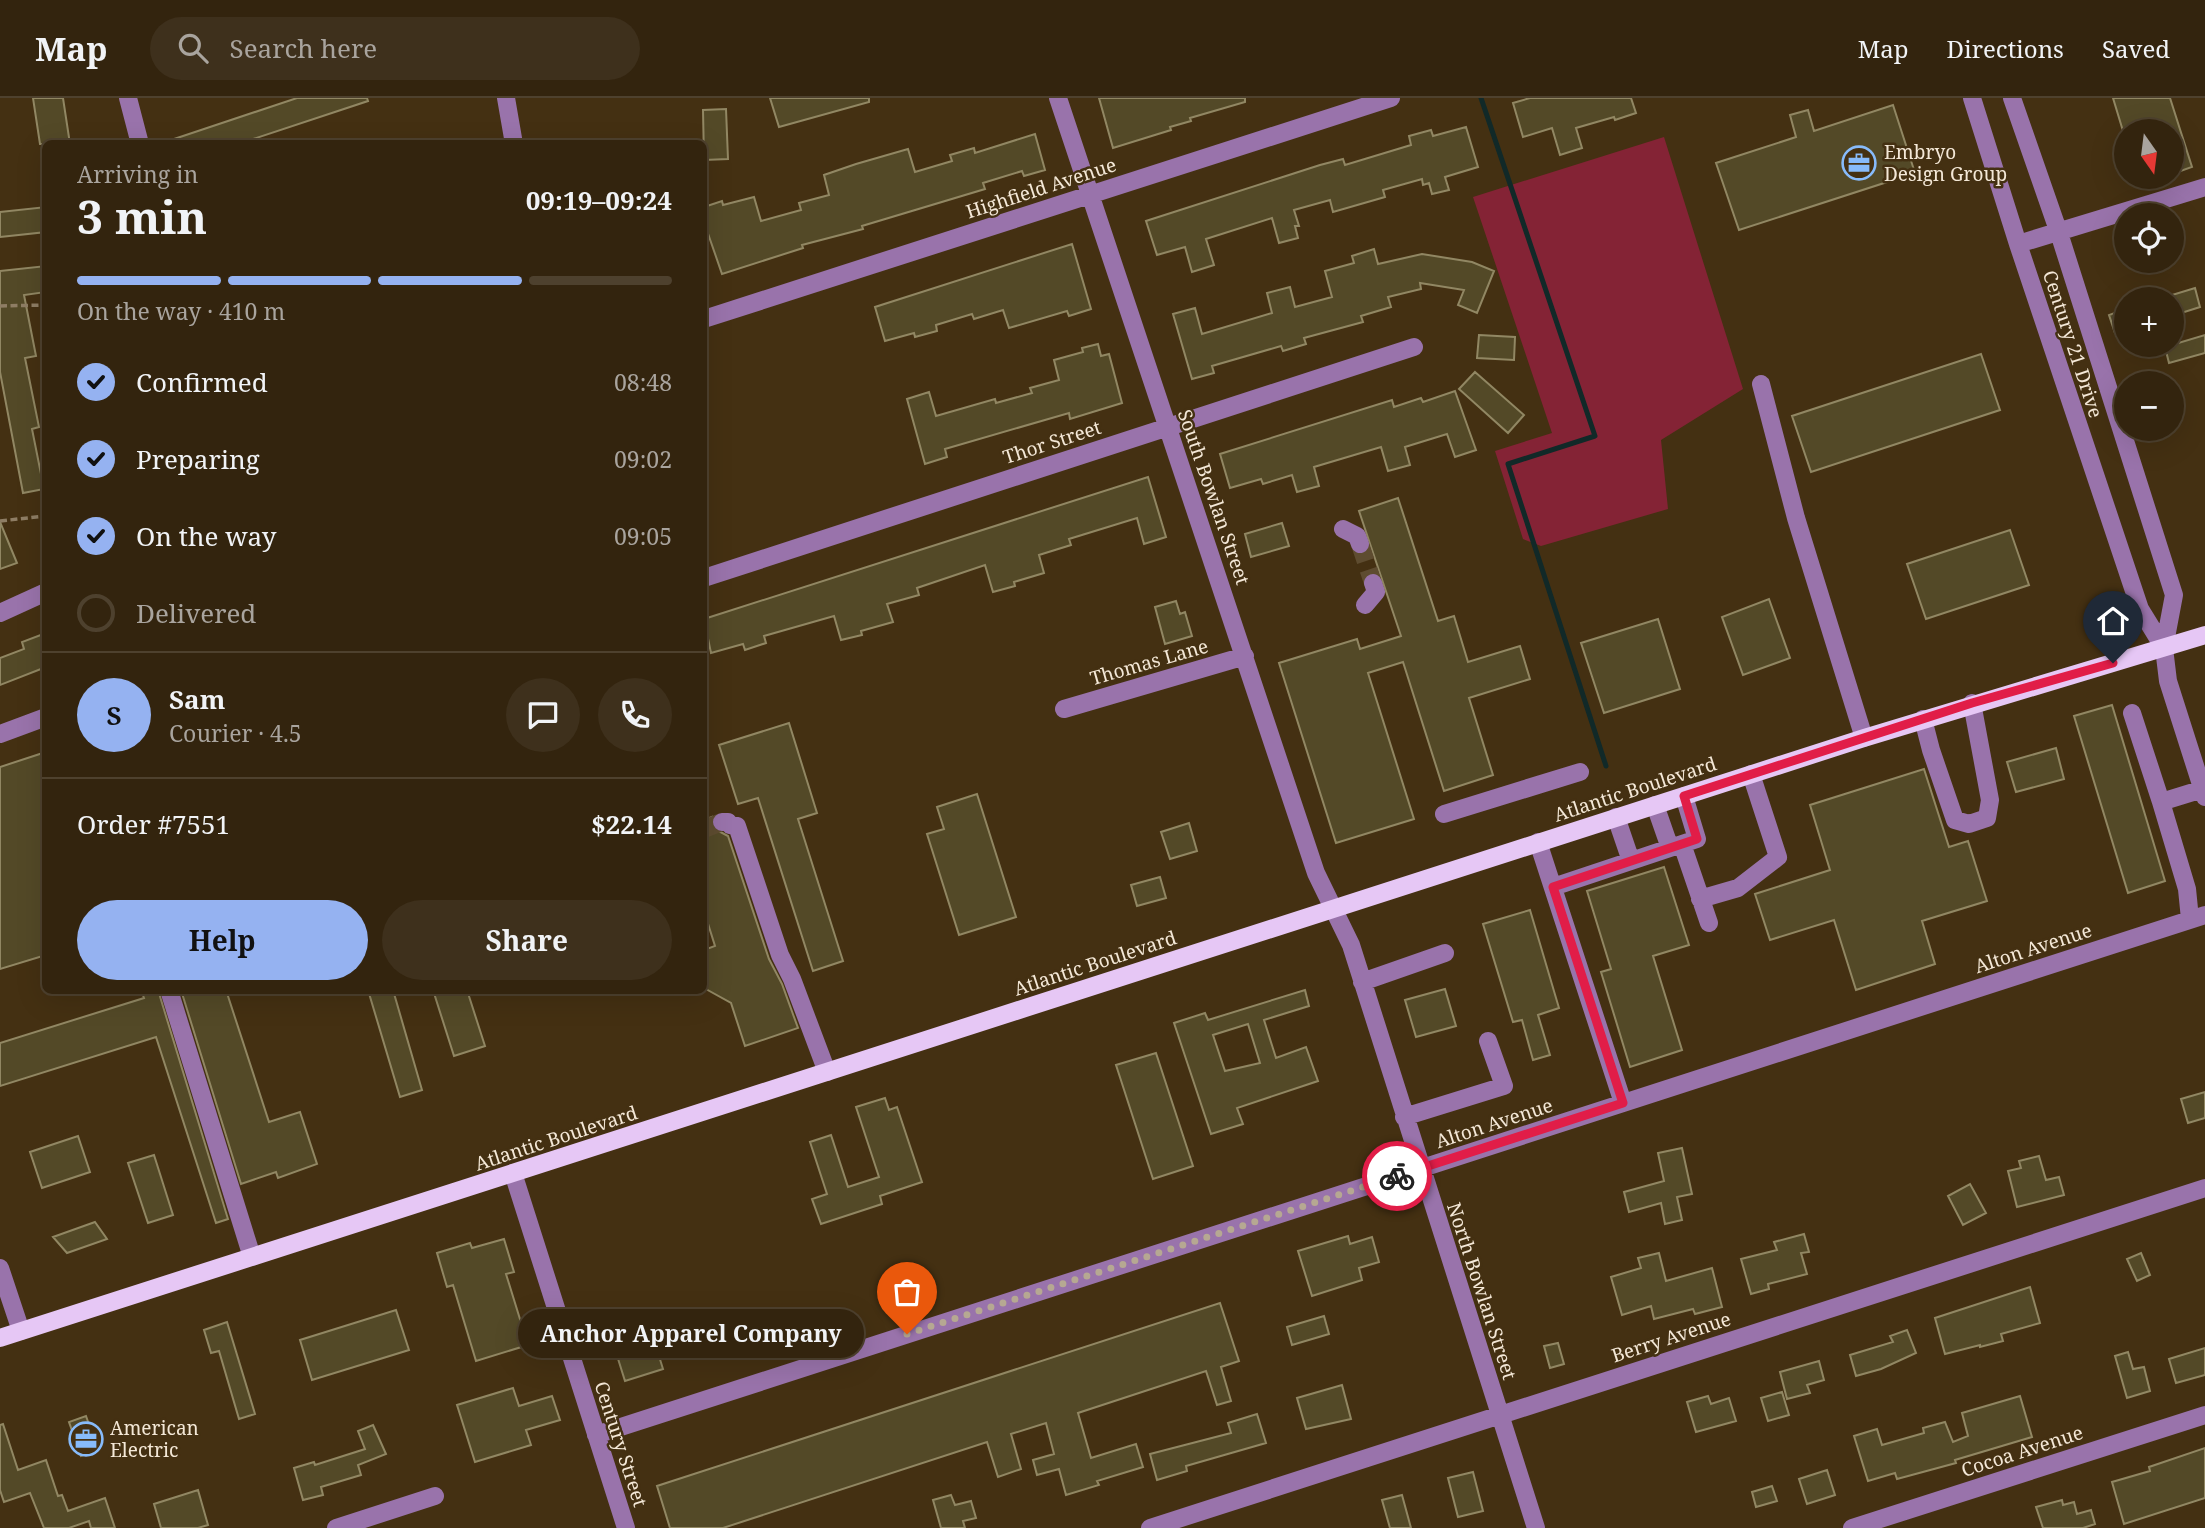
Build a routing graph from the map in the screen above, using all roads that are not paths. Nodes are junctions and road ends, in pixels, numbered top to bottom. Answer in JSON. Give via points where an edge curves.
{"nodes":[{"id":1,"x":506,"y":98,"type":"edge"},
{"id":2,"x":1058,"y":98,"type":"edge"},
{"id":3,"x":1391,"y":98,"type":"edge"},
{"id":4,"x":1972,"y":98,"type":"edge"},
{"id":5,"x":2012,"y":98,"type":"edge"},
{"id":6,"x":133,"y":99,"type":"edge"},
{"id":7,"x":140,"y":140,"type":"edge"},
{"id":8,"x":513,"y":140,"type":"edge"},
{"id":9,"x":2205,"y":187,"type":"edge"},
{"id":10,"x":1090,"y":194,"type":"junction"},
{"id":11,"x":2059,"y":233,"type":"junction"},
{"id":12,"x":2018,"y":244,"type":"junction"},
{"id":13,"x":707,"y":318,"type":"edge"},
{"id":14,"x":1414,"y":347,"type":"dead end"},
{"id":15,"x":1761,"y":384,"type":"dead end"},
{"id":16,"x":1167,"y":426,"type":"junction"},
{"id":17,"x":1343,"y":529,"type":"dead end"},
{"id":18,"x":1360,"y":544,"type":"tunnel mouth"},
{"id":19,"x":707,"y":577,"type":"edge"},
{"id":20,"x":1373,"y":583,"type":"tunnel mouth"},
{"id":21,"x":42,"y":594,"type":"edge"},
{"id":22,"x":1365,"y":605,"type":"dead end"},
{"id":23,"x":0,"y":613,"type":"edge"},
{"id":24,"x":2205,"y":635,"type":"edge"},
{"id":25,"x":2164,"y":648,"type":"junction"},
{"id":26,"x":1245,"y":656,"type":"junction"},
{"id":27,"x":1972,"y":703,"type":"junction"},
{"id":28,"x":1064,"y":709,"type":"dead end"},
{"id":29,"x":2132,"y":713,"type":"dead end"},
{"id":30,"x":42,"y":718,"type":"edge"},
{"id":31,"x":1923,"y":719,"type":"junction"},
{"id":32,"x":0,"y":734,"type":"edge"},
{"id":33,"x":1864,"y":738,"type":"junction"},
{"id":34,"x":1580,"y":772,"type":"dead end"},
{"id":35,"x":1751,"y":774,"type":"junction"},
{"id":36,"x":2204,"y":793,"type":"edge"},
{"id":37,"x":1684,"y":796,"type":"junction"},
{"id":38,"x":2161,"y":802,"type":"junction"},
{"id":39,"x":1656,"y":805,"type":"junction"},
{"id":40,"x":1444,"y":814,"type":"dead end"},
{"id":41,"x":1616,"y":817,"type":"junction"},
{"id":42,"x":722,"y":822,"type":"dead end"},
{"id":43,"x":1538,"y":842,"type":"junction"},
{"id":44,"x":1676,"y":846,"type":"junction"},
{"id":45,"x":1631,"y":861,"type":"junction"},
{"id":46,"x":1553,"y":887,"type":"junction"},
{"id":47,"x":1700,"y":899,"type":"junction"},
{"id":48,"x":1333,"y":909,"type":"junction"},
{"id":49,"x":2198,"y":917,"type":"edge"},
{"id":50,"x":1709,"y":923,"type":"dead end"},
{"id":51,"x":1446,"y":953,"type":"dead end"},
{"id":52,"x":1362,"y":982,"type":"junction"},
{"id":53,"x":170,"y":994,"type":"edge"},
{"id":54,"x":1488,"y":1041,"type":"dead end"},
{"id":55,"x":827,"y":1072,"type":"junction"},
{"id":56,"x":1623,"y":1103,"type":"junction"},
{"id":57,"x":1404,"y":1117,"type":"junction"},
{"id":58,"x":1420,"y":1169,"type":"junction"},
{"id":59,"x":513,"y":1173,"type":"junction"},
{"id":60,"x":2205,"y":1188,"type":"edge"},
{"id":61,"x":252,"y":1257,"type":"junction"},
{"id":62,"x":0,"y":1268,"type":"edge"},
{"id":63,"x":21,"y":1331,"type":"junction"},
{"id":64,"x":0,"y":1338,"type":"edge"},
{"id":65,"x":1500,"y":1415,"type":"junction"},
{"id":66,"x":2205,"y":1415,"type":"edge"},
{"id":67,"x":596,"y":1435,"type":"junction"},
{"id":68,"x":435,"y":1496,"type":"dead end"},
{"id":69,"x":336,"y":1528,"type":"edge"},
{"id":70,"x":626,"y":1528,"type":"edge"},
{"id":71,"x":1150,"y":1528,"type":"edge"},
{"id":72,"x":1536,"y":1528,"type":"edge"},
{"id":73,"x":1852,"y":1528,"type":"edge"}],
"edges":[{"from":1,"to":8,"type":"street"},
{"from":2,"to":10,"type":"street","name":"South Bowlan Street"},
{"from":3,"to":10,"type":"street","name":"Highfield Avenue"},
{"from":4,"to":12,"type":"street","name":"Century 21 Drive"},
{"from":5,"to":11,"type":"street","name":"Century 21 Drive"},
{"from":6,"to":7,"type":"street"},
{"from":9,"to":11,"type":"street"},
{"from":10,"to":13,"type":"street","name":"Highfield Avenue"},
{"from":10,"to":16,"type":"street","name":"South Bowlan Street"},
{"from":11,"to":12,"type":"street"},
{"from":11,"to":25,"type":"street","name":"Century 21 Drive","via":[[2174,595]]},
{"from":12,"to":25,"type":"street","name":"Century 21 Drive","via":[[2140,609]]},
{"from":14,"to":16,"type":"street","name":"Thor Street"},
{"from":15,"to":33,"type":"street","via":[[1796,518]]},
{"from":16,"to":19,"type":"street","name":"Thor Street"},
{"from":16,"to":26,"type":"street","name":"South Bowlan Street"},
{"from":17,"to":18,"type":"street","via":[[1357,536]]},
{"from":20,"to":22,"type":"street","via":[[1376,592]]},
{"from":21,"to":23,"type":"street"},
{"from":24,"to":25,"type":"main road","name":"Atlantic Boulevard"},
{"from":25,"to":27,"type":"main road","name":"Atlantic Boulevard"},
{"from":25,"to":36,"type":"street","via":[[2168,681]]},
{"from":26,"to":28,"type":"street","name":"Thomas Lane"},
{"from":26,"to":48,"type":"street","name":"South Bowlan Street"},
{"from":27,"to":31,"type":"main road","name":"Atlantic Boulevard"},
{"from":27,"to":31,"type":"street","via":[[1990,800],[1987,818],[1969,824],[1955,820]]},
{"from":29,"to":38,"type":"street"},
{"from":30,"to":32,"type":"street"},
{"from":31,"to":33,"type":"main road","name":"Atlantic Boulevard"},
{"from":33,"to":35,"type":"main road","name":"Atlantic Boulevard"},
{"from":34,"to":40,"type":"street"},
{"from":35,"to":37,"type":"main road","name":"Atlantic Boulevard"},
{"from":35,"to":47,"type":"street","via":[[1778,857],[1738,888]]},
{"from":36,"to":38,"type":"street"},
{"from":37,"to":39,"type":"main road","name":"Atlantic Boulevard"},
{"from":37,"to":44,"type":"street","via":[[1697,839]]},
{"from":38,"to":49,"type":"street"},
{"from":39,"to":41,"type":"main road","name":"Atlantic Boulevard"},
{"from":39,"to":44,"type":"street"},
{"from":41,"to":43,"type":"main road","name":"Atlantic Boulevard"},
{"from":41,"to":45,"type":"street"},
{"from":42,"to":55,"type":"street","via":[[737,826],[745,844],[780,955]]},
{"from":43,"to":46,"type":"street"},
{"from":43,"to":48,"type":"main road","name":"Atlantic Boulevard"},
{"from":44,"to":45,"type":"street"},
{"from":44,"to":47,"type":"street"},
{"from":45,"to":46,"type":"street"},
{"from":46,"to":56,"type":"street"},
{"from":47,"to":50,"type":"street"},
{"from":48,"to":52,"type":"street","name":"North Bowlan Street"},
{"from":48,"to":55,"type":"main road","name":"Atlantic Boulevard"},
{"from":49,"to":56,"type":"street","name":"Alton Avenue"},
{"from":51,"to":52,"type":"street"},
{"from":52,"to":57,"type":"street","name":"North Bowlan Street"},
{"from":53,"to":61,"type":"street"},
{"from":54,"to":57,"type":"street","via":[[1504,1086]]},
{"from":55,"to":59,"type":"main road","name":"Atlantic Boulevard"},
{"from":56,"to":58,"type":"street","name":"Alton Avenue"},
{"from":57,"to":58,"type":"street","name":"North Bowlan Street"},
{"from":58,"to":65,"type":"street","name":"North Bowlan Street"},
{"from":58,"to":67,"type":"street","name":"Alton Avenue"},
{"from":59,"to":61,"type":"main road","name":"Atlantic Boulevard"},
{"from":59,"to":67,"type":"street","name":"Century Street"},
{"from":60,"to":65,"type":"street","name":"Berry Avenue"},
{"from":61,"to":63,"type":"main road","name":"Atlantic Boulevard"},
{"from":62,"to":63,"type":"street"},
{"from":63,"to":64,"type":"main road","name":"Atlantic Boulevard"},
{"from":65,"to":71,"type":"street","name":"Berry Avenue"},
{"from":65,"to":72,"type":"street","name":"North Bowlan Street"},
{"from":66,"to":73,"type":"street","name":"Cocoa Avenue"},
{"from":67,"to":70,"type":"street","name":"Century Street"},
{"from":68,"to":69,"type":"street"}]}
